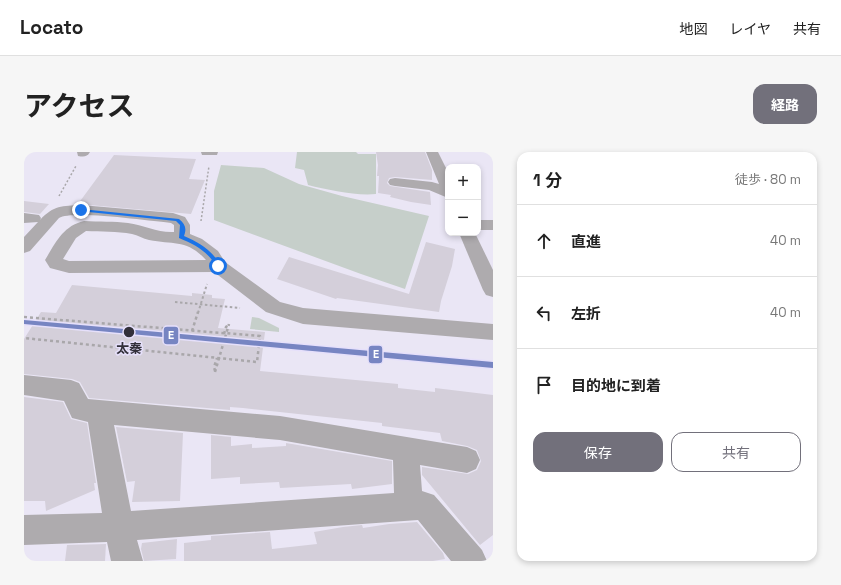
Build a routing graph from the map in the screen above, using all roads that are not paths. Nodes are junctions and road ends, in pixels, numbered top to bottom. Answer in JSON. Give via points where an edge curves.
{"nodes":[{"id":1,"x":207,"y":152,"type":"edge"},
{"id":2,"x":212,"y":152,"type":"edge"},
{"id":3,"x":432,"y":152,"type":"edge"},
{"id":4,"x":445,"y":181,"type":"edge"},
{"id":5,"x":395,"y":182,"type":"dead end"},
{"id":6,"x":445,"y":192,"type":"edge"},
{"id":7,"x":481,"y":225,"type":"edge"},
{"id":8,"x":493,"y":225,"type":"edge"},
{"id":9,"x":469,"y":236,"type":"edge"},
{"id":10,"x":181,"y":237,"type":"junction"},
{"id":11,"x":24,"y":247,"type":"edge"},
{"id":12,"x":218,"y":266,"type":"junction"},
{"id":13,"x":493,"y":290,"type":"edge"},
{"id":14,"x":493,"y":332,"type":"edge"},
{"id":15,"x":24,"y":385,"type":"edge"},
{"id":16,"x":98,"y":412,"type":"junction"},
{"id":17,"x":406,"y":450,"type":"junction"},
{"id":18,"x":467,"y":460,"type":"dead end"},
{"id":19,"x":409,"y":506,"type":"junction"},
{"id":20,"x":119,"y":527,"type":"junction"},
{"id":21,"x":24,"y":530,"type":"edge"},
{"id":22,"x":127,"y":561,"type":"edge"},
{"id":23,"x":472,"y":561,"type":"edge"}],
"edges":[{"from":1,"to":2,"type":"street"},
{"from":3,"to":4,"type":"street"},
{"from":5,"to":6,"type":"street","via":[[432,186]]},
{"from":7,"to":8,"type":"street"},
{"from":9,"to":13,"type":"street"},
{"from":10,"to":11,"type":"street","via":[[182,224],[173,218],[64,210],[53,215]]},
{"from":10,"to":12,"type":"street","via":[[196,243],[212,255]]},
{"from":10,"to":12,"type":"street","via":[[149,235],[128,228],[84,226],[70,235],[54,260],[56,264],[69,267]]},
{"from":12,"to":14,"type":"street","via":[[274,307],[289,313]]},
{"from":15,"to":16,"type":"street","via":[[71,390],[81,410]]},
{"from":16,"to":17,"type":"street","via":[[280,428]]},
{"from":16,"to":20,"type":"street"},
{"from":17,"to":18,"type":"street"},
{"from":17,"to":19,"type":"street"},
{"from":19,"to":20,"type":"street"},
{"from":19,"to":23,"type":"street","via":[[424,505]]},
{"from":20,"to":21,"type":"street"},
{"from":20,"to":22,"type":"street"}]}
